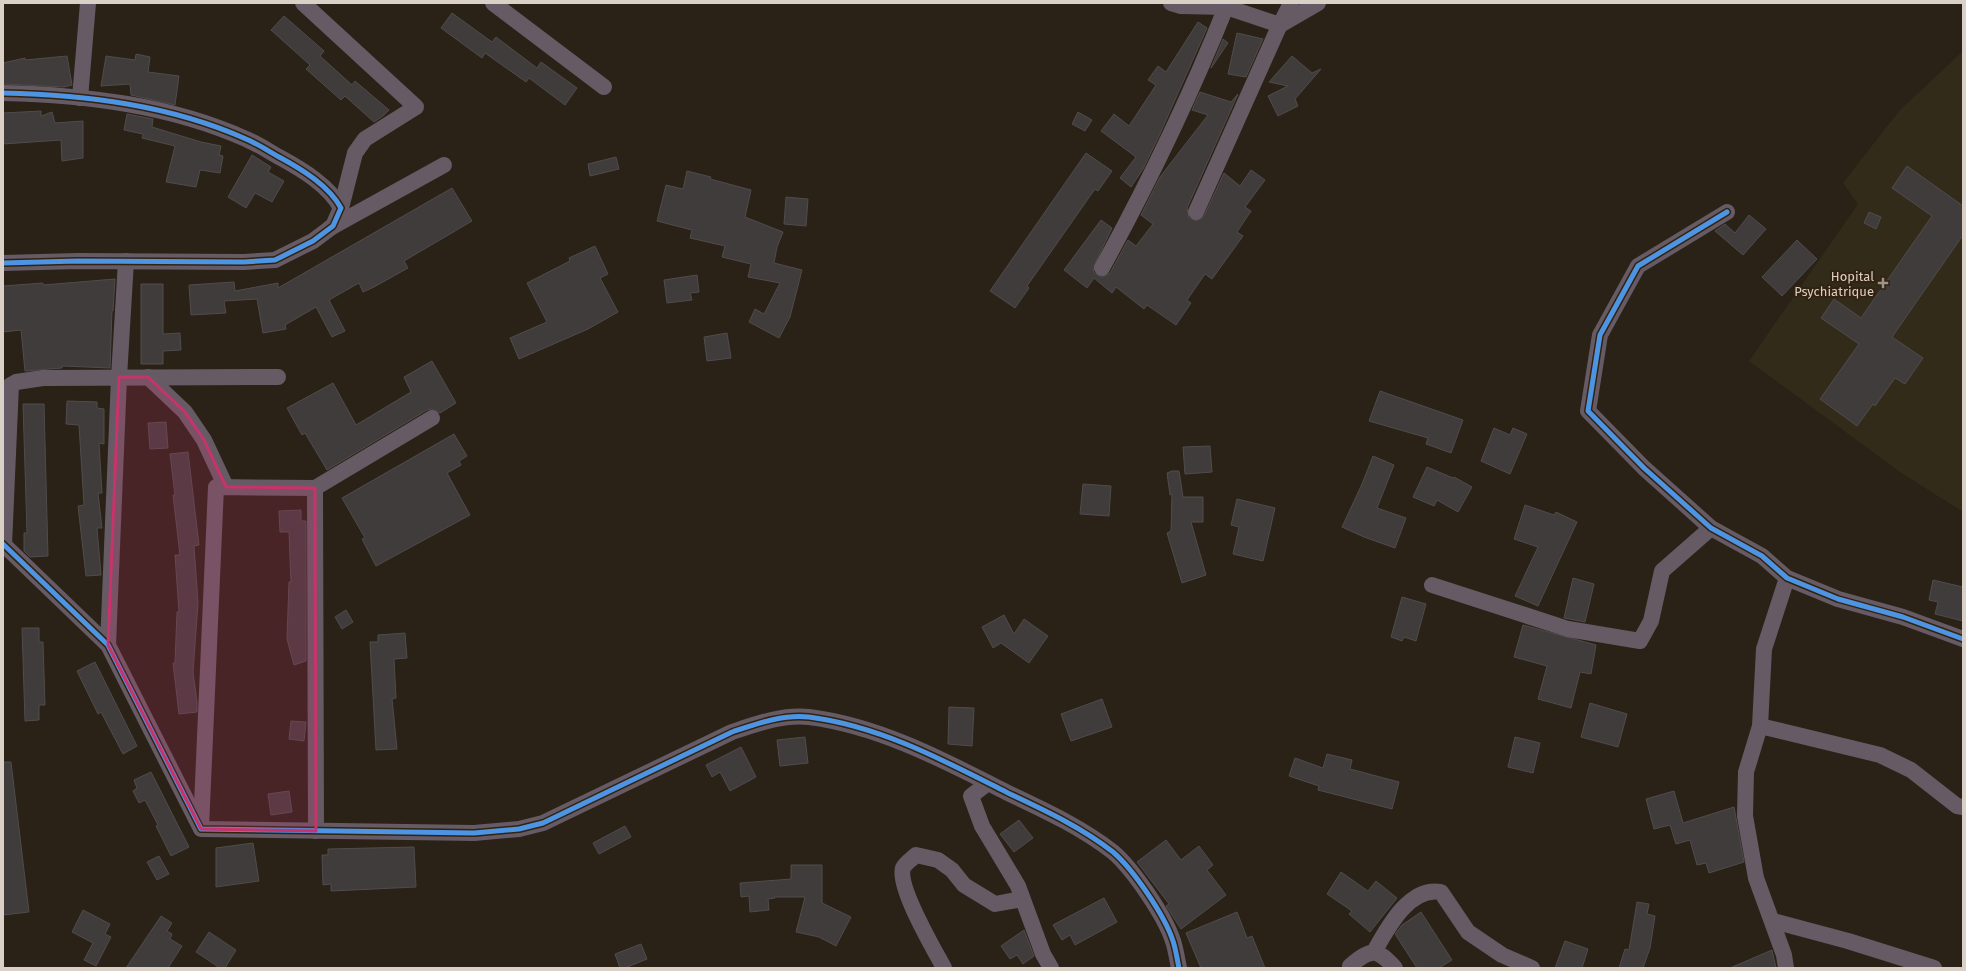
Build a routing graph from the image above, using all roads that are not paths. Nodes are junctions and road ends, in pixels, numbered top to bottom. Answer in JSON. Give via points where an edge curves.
{"nodes":[{"id":1,"x":88,"y":3,"type":"edge"},
{"id":2,"x":303,"y":3,"type":"edge"},
{"id":3,"x":493,"y":3,"type":"edge"},
{"id":4,"x":1171,"y":3,"type":"edge"},
{"id":5,"x":1291,"y":3,"type":"edge"},
{"id":6,"x":1318,"y":3,"type":"edge"},
{"id":7,"x":1226,"y":7,"type":"junction"},
{"id":8,"x":1280,"y":25,"type":"junction"},
{"id":9,"x":604,"y":88,"type":"dead end"},
{"id":10,"x":3,"y":93,"type":"edge"},
{"id":11,"x":80,"y":98,"type":"junction"},
{"id":12,"x":444,"y":165,"type":"dead end"},
{"id":13,"x":341,"y":208,"type":"junction"},
{"id":14,"x":1196,"y":212,"type":"dead end"},
{"id":15,"x":1727,"y":212,"type":"dead end"},
{"id":16,"x":328,"y":229,"type":"junction"},
{"id":17,"x":126,"y":261,"type":"junction"},
{"id":18,"x":3,"y":263,"type":"edge"},
{"id":19,"x":1102,"y":268,"type":"dead end"},
{"id":20,"x":118,"y":377,"type":"junction"},
{"id":21,"x":148,"y":377,"type":"junction"},
{"id":22,"x":278,"y":377,"type":"dead end"},
{"id":23,"x":7,"y":388,"type":"edge"},
{"id":24,"x":432,"y":418,"type":"dead end"},
{"id":25,"x":226,"y":487,"type":"junction"},
{"id":26,"x":315,"y":488,"type":"junction"},
{"id":27,"x":1711,"y":528,"type":"junction"},
{"id":28,"x":4,"y":544,"type":"edge"},
{"id":29,"x":1787,"y":578,"type":"junction"},
{"id":30,"x":1432,"y":585,"type":"dead end"},
{"id":31,"x":1963,"y":639,"type":"edge"},
{"id":32,"x":108,"y":645,"type":"junction"},
{"id":33,"x":1760,"y":726,"type":"junction"},
{"id":34,"x":988,"y":783,"type":"junction"},
{"id":35,"x":1963,"y":807,"type":"edge"},
{"id":36,"x":201,"y":829,"type":"junction"},
{"id":37,"x":316,"y":831,"type":"junction"},
{"id":38,"x":1022,"y":899,"type":"junction"},
{"id":39,"x":1772,"y":921,"type":"junction"},
{"id":40,"x":1374,"y":952,"type":"junction"},
{"id":41,"x":944,"y":968,"type":"edge"},
{"id":42,"x":1051,"y":968,"type":"edge"},
{"id":43,"x":1179,"y":968,"type":"edge"},
{"id":44,"x":1350,"y":968,"type":"edge"},
{"id":45,"x":1395,"y":968,"type":"edge"},
{"id":46,"x":1532,"y":968,"type":"edge"},
{"id":47,"x":1786,"y":968,"type":"edge"},
{"id":48,"x":1934,"y":968,"type":"edge"}],
"edges":[{"from":1,"to":11,"type":"street"},
{"from":2,"to":13,"type":"street","via":[[416,107],[365,139],[355,153]]},
{"from":3,"to":9,"type":"street"},
{"from":4,"to":7,"type":"street","via":[[1181,6]]},
{"from":5,"to":8,"type":"street"},
{"from":6,"to":8,"type":"street"},
{"from":7,"to":8,"type":"street"},
{"from":7,"to":19,"type":"street","via":[[1155,168]]},
{"from":8,"to":14,"type":"street"},
{"from":10,"to":11,"type":"street"},
{"from":11,"to":13,"type":"street","via":[[152,108],[202,122],[247,139],[296,167],[334,195]]},
{"from":12,"to":16,"type":"street"},
{"from":13,"to":16,"type":"street","via":[[333,226]]},
{"from":15,"to":27,"type":"street","via":[[1638,266],[1600,335],[1588,411],[1644,468]]},
{"from":16,"to":17,"type":"street","via":[[313,241],[275,260]]},
{"from":17,"to":18,"type":"street"},
{"from":17,"to":20,"type":"street"},
{"from":20,"to":21,"type":"street"},
{"from":20,"to":23,"type":"street","via":[[43,378],[16,382]]},
{"from":20,"to":32,"type":"street"},
{"from":21,"to":22,"type":"street"},
{"from":21,"to":25,"type":"street","via":[[185,412],[204,440]]},
{"from":23,"to":28,"type":"street"},
{"from":24,"to":26,"type":"street"},
{"from":25,"to":26,"type":"street"},
{"from":25,"to":36,"type":"street","via":[[216,487]]},
{"from":26,"to":37,"type":"street"},
{"from":27,"to":29,"type":"street","via":[[1762,556]]},
{"from":27,"to":30,"type":"street","via":[[1662,571],[1651,620],[1640,642],[1568,629]]},
{"from":28,"to":32,"type":"street"},
{"from":29,"to":31,"type":"street","via":[[1838,599],[1903,617]]},
{"from":29,"to":33,"type":"street","via":[[1764,649]]},
{"from":32,"to":36,"type":"street"},
{"from":33,"to":35,"type":"street","via":[[1880,755],[1911,770],[1957,806]]},
{"from":33,"to":39,"type":"street","via":[[1746,772],[1745,816],[1756,878]]},
{"from":34,"to":37,"type":"street","via":[[929,753],[855,726],[807,717],[765,721],[732,732],[543,823],[519,829],[474,833]]},
{"from":34,"to":38,"type":"street","via":[[971,796],[982,826],[1018,886]]},
{"from":34,"to":43,"type":"street","via":[[1068,823],[1113,853],[1137,878],[1156,909],[1173,941]]},
{"from":36,"to":37,"type":"street"},
{"from":38,"to":41,"type":"street","via":[[995,904],[964,885],[952,870],[938,860],[916,855],[903,867],[902,876],[916,914]]},
{"from":38,"to":42,"type":"street"},
{"from":39,"to":47,"type":"street"},
{"from":39,"to":48,"type":"street"},
{"from":40,"to":44,"type":"street","via":[[1362,956]]},
{"from":40,"to":45,"type":"street","via":[[1382,954]]},
{"from":40,"to":46,"type":"street","via":[[1394,917],[1422,893],[1432,890],[1441,892],[1468,932],[1502,955]]}]}
